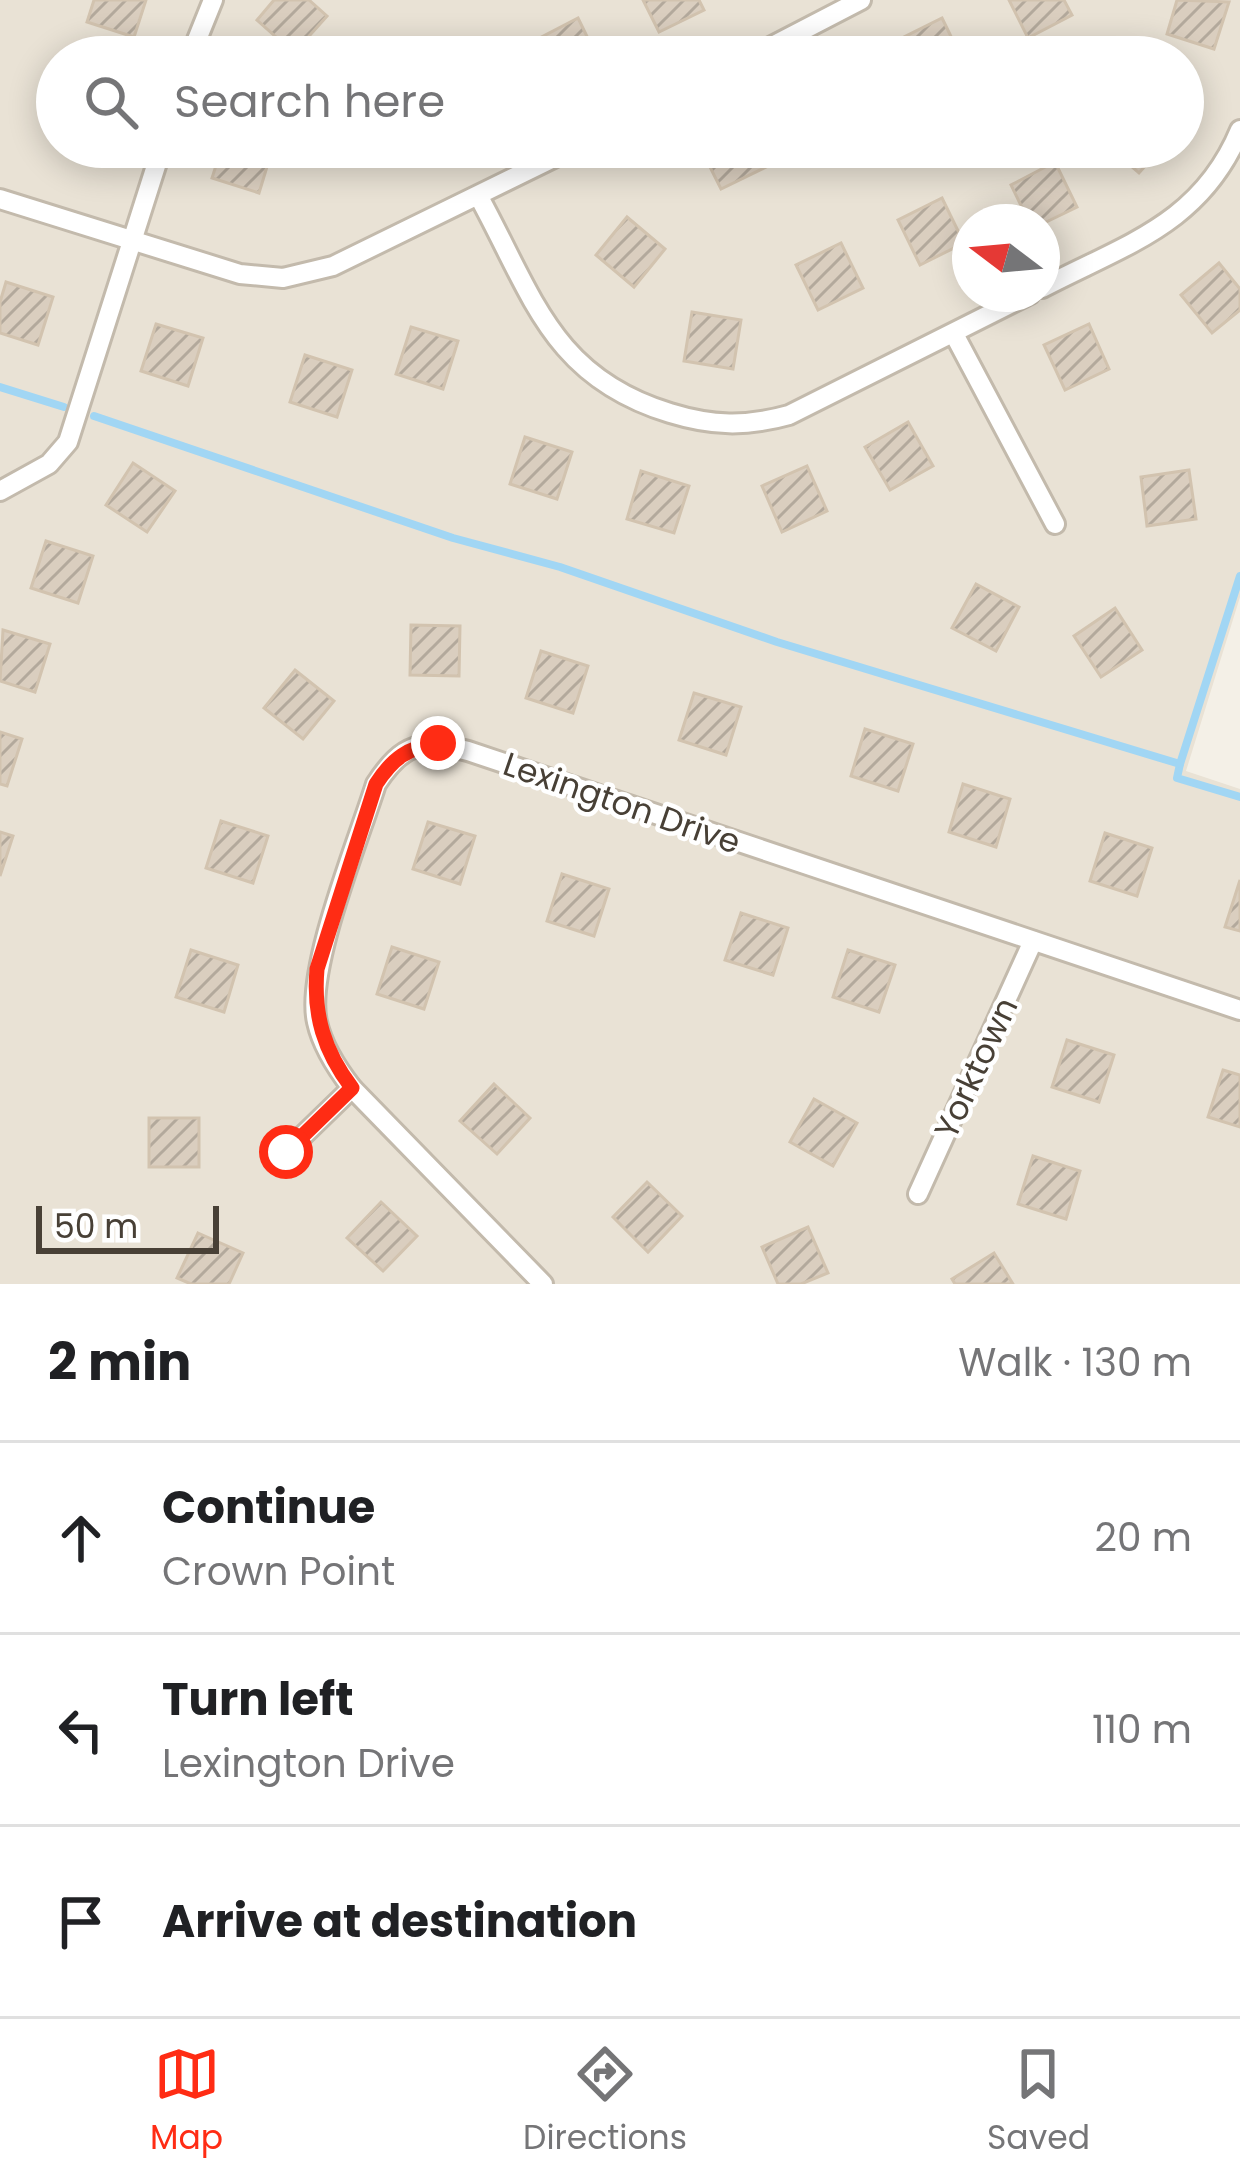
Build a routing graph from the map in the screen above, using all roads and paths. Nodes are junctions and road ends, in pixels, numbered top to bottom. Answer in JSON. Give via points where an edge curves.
{"nodes":[{"id":1,"x":213,"y":0,"type":"edge"},
{"id":2,"x":861,"y":0,"type":"edge"},
{"id":3,"x":198,"y":36,"type":"edge"},
{"id":4,"x":792,"y":36,"type":"edge"},
{"id":5,"x":1240,"y":130,"type":"edge"},
{"id":6,"x":156,"y":168,"type":"edge"},
{"id":7,"x":535,"y":168,"type":"edge"},
{"id":8,"x":479,"y":197,"type":"junction"},
{"id":9,"x":0,"y":199,"type":"edge"},
{"id":10,"x":133,"y":241,"type":"junction"},
{"id":11,"x":1060,"y":278,"type":"edge"},
{"id":12,"x":996,"y":312,"type":"edge"},
{"id":13,"x":954,"y":334,"type":"junction"},
{"id":14,"x":0,"y":491,"type":"edge"},
{"id":15,"x":1055,"y":524,"type":"dead end"},
{"id":16,"x":1034,"y":941,"type":"junction"},
{"id":17,"x":1240,"y":1010,"type":"edge"},
{"id":18,"x":352,"y":1088,"type":"junction"},
{"id":19,"x":286,"y":1152,"type":"dead end"},
{"id":20,"x":918,"y":1194,"type":"dead end"},
{"id":21,"x":543,"y":1284,"type":"edge"}],
"edges":[{"from":1,"to":3,"type":"street"},
{"from":2,"to":4,"type":"street"},
{"from":5,"to":11,"type":"street","via":[[1202,195]]},
{"from":6,"to":10,"type":"street"},
{"from":7,"to":8,"type":"street"},
{"from":8,"to":10,"type":"street","via":[[333,266],[284,278],[240,274]]},
{"from":8,"to":13,"type":"street","via":[[568,356],[635,403],[688,419],[724,426],[789,415]]},
{"from":9,"to":10,"type":"street"},
{"from":10,"to":14,"type":"street","via":[[68,442],[49,464]]},
{"from":12,"to":13,"type":"street"},
{"from":13,"to":15,"type":"street"},
{"from":16,"to":17,"type":"street","name":"Lexington Drive"},
{"from":16,"to":18,"type":"street","name":"Lexington Drive","via":[[468,751],[410,747],[376,784],[317,969],[316,1022]]},
{"from":16,"to":20,"type":"street","name":"Yorktown"},
{"from":18,"to":19,"type":"street"},
{"from":18,"to":21,"type":"street","name":"Lexington Drive"}]}
